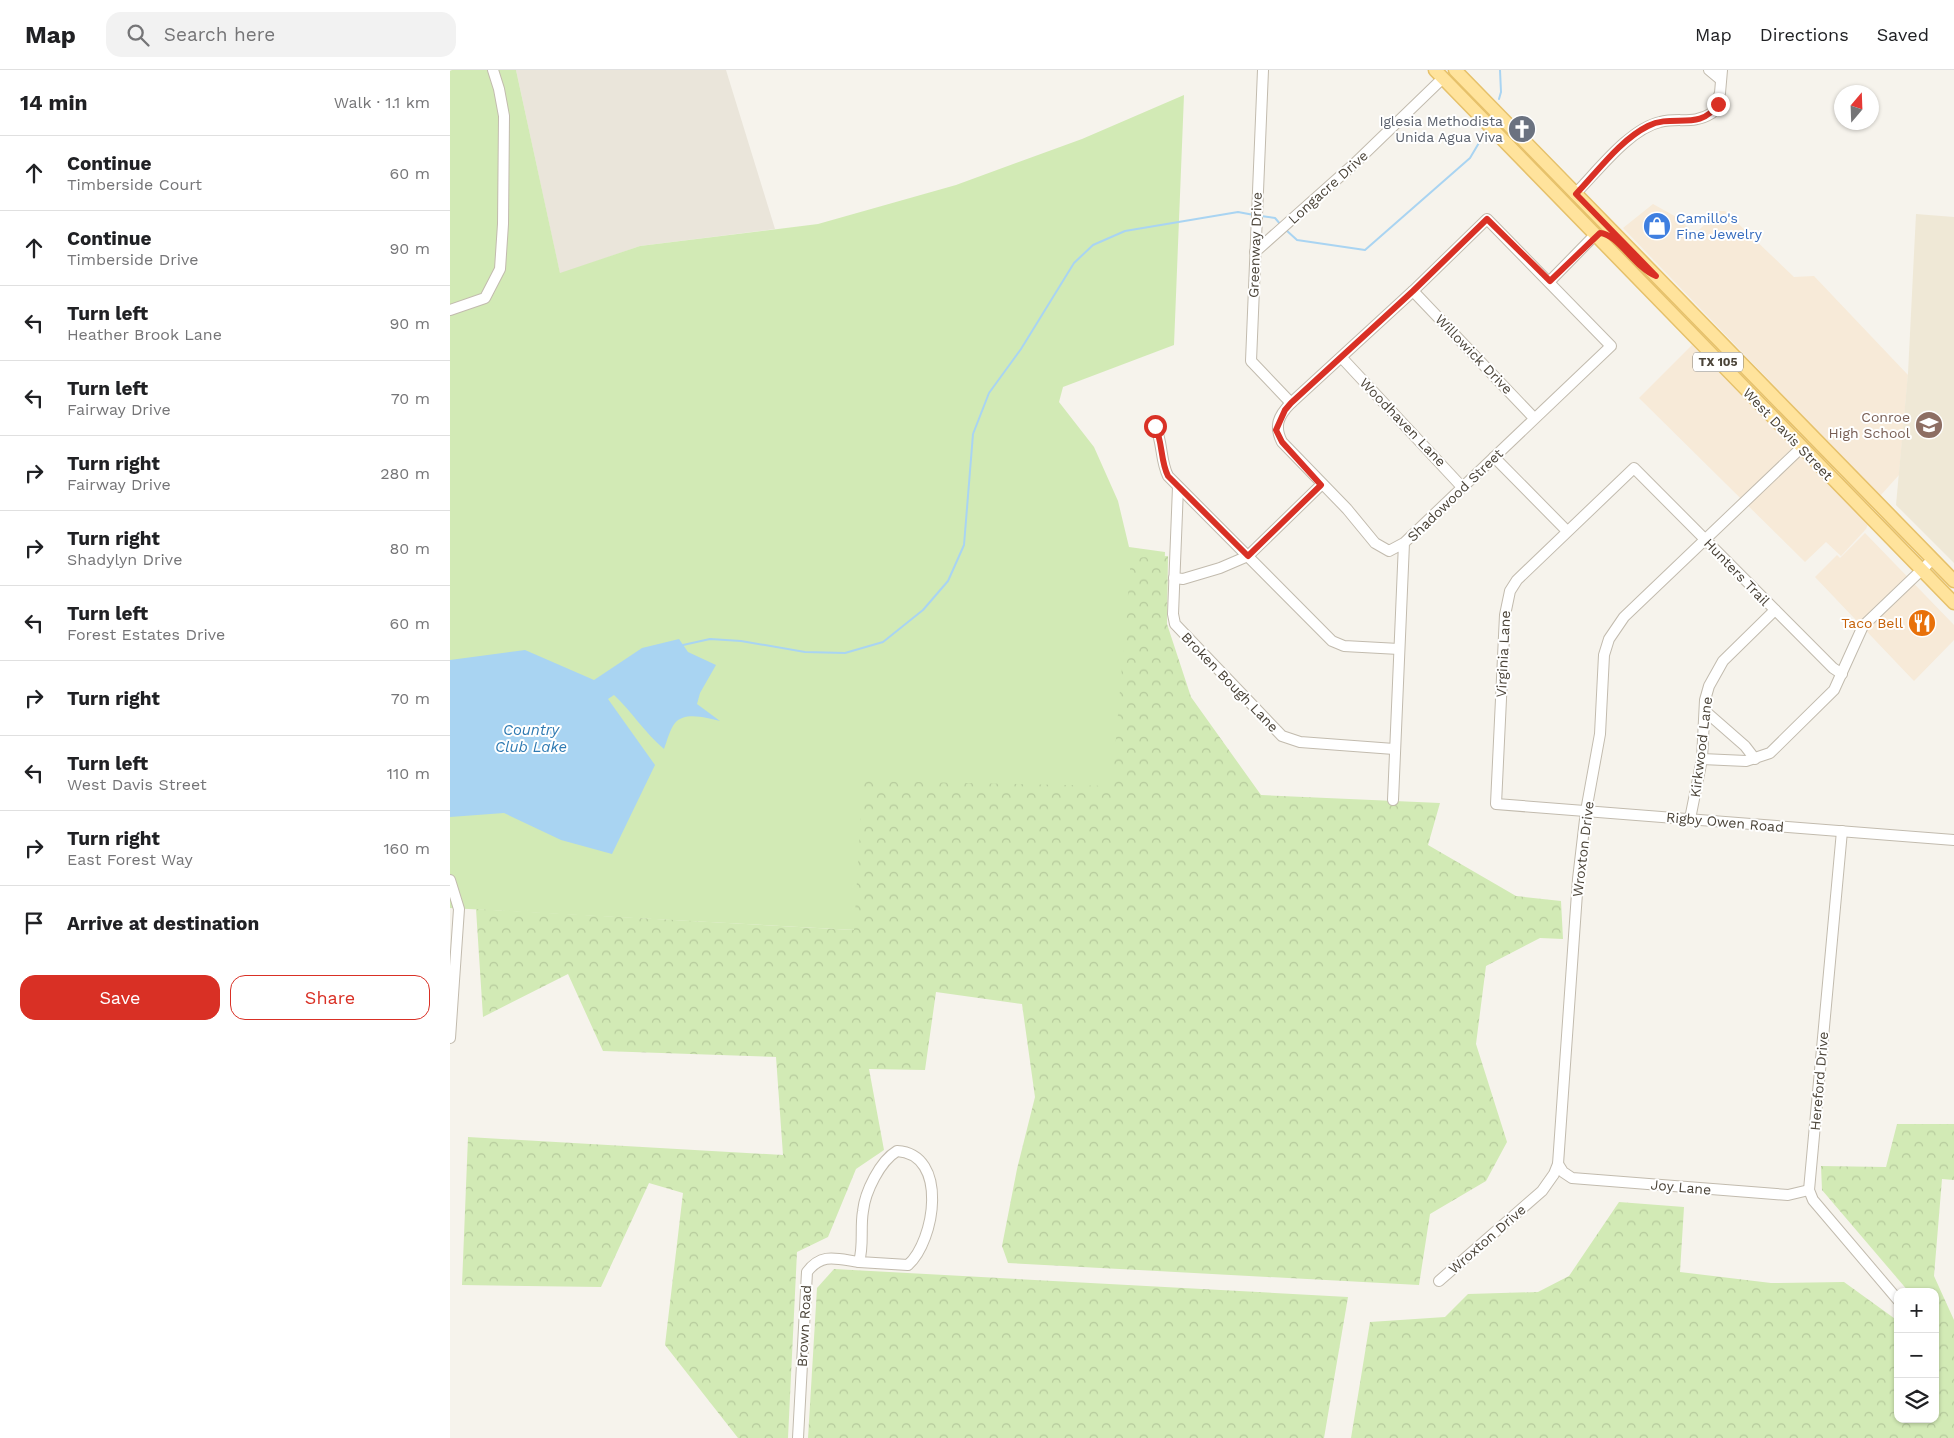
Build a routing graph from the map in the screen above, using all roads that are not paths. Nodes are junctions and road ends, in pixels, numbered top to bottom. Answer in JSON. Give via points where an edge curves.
{"nodes":[{"id":1,"x":492,"y":70,"type":"edge"},
{"id":2,"x":1263,"y":70,"type":"edge"},
{"id":3,"x":1455,"y":70,"type":"edge"},
{"id":4,"x":1709,"y":70,"type":"edge"},
{"id":5,"x":1439,"y":74,"type":"edge"},
{"id":6,"x":1721,"y":75,"type":"edge"},
{"id":7,"x":1507,"y":124,"type":"junction"},
{"id":8,"x":1513,"y":151,"type":"junction"},
{"id":9,"x":1576,"y":194,"type":"junction"},
{"id":10,"x":1595,"y":235,"type":"junction"},
{"id":11,"x":1255,"y":252,"type":"junction"},
{"id":12,"x":1656,"y":276,"type":"junction"},
{"id":13,"x":1550,"y":281,"type":"junction"},
{"id":14,"x":1413,"y":291,"type":"junction"},
{"id":15,"x":1665,"y":306,"type":"junction"},
{"id":16,"x":450,"y":310,"type":"edge"},
{"id":17,"x":1728,"y":350,"type":"junction"},
{"id":18,"x":1342,"y":358,"type":"junction"},
{"id":19,"x":1291,"y":403,"type":"junction"},
{"id":20,"x":1766,"y":411,"type":"junction"},
{"id":21,"x":1534,"y":418,"type":"junction"},
{"id":22,"x":1155,"y":426,"type":"dead end"},
{"id":23,"x":1801,"y":448,"type":"junction"},
{"id":24,"x":1494,"y":458,"type":"junction"},
{"id":25,"x":1634,"y":468,"type":"joint"},
{"id":26,"x":1848,"y":472,"type":"junction"},
{"id":27,"x":1321,"y":485,"type":"junction"},
{"id":28,"x":1178,"y":487,"type":"junction"},
{"id":29,"x":1462,"y":487,"type":"junction"},
{"id":30,"x":1567,"y":531,"type":"junction"},
{"id":31,"x":1706,"y":539,"type":"junction"},
{"id":32,"x":1404,"y":543,"type":"junction"},
{"id":33,"x":1248,"y":556,"type":"junction"},
{"id":34,"x":1933,"y":559,"type":"junction"},
{"id":35,"x":1921,"y":570,"type":"junction"},
{"id":36,"x":1174,"y":578,"type":"junction"},
{"id":37,"x":1954,"y":581,"type":"edge"},
{"id":38,"x":1954,"y":603,"type":"edge"},
{"id":39,"x":1775,"y":610,"type":"junction"},
{"id":40,"x":1399,"y":649,"type":"junction"},
{"id":41,"x":1842,"y":674,"type":"junction"},
{"id":42,"x":1705,"y":711,"type":"junction"},
{"id":43,"x":1394,"y":749,"type":"junction"},
{"id":44,"x":1702,"y":759,"type":"junction"},
{"id":45,"x":1755,"y":759,"type":"junction"},
{"id":46,"x":1393,"y":800,"type":"dead end"},
{"id":47,"x":1496,"y":804,"type":"joint"},
{"id":48,"x":1586,"y":812,"type":"junction"},
{"id":49,"x":1690,"y":819,"type":"junction"},
{"id":50,"x":1842,"y":831,"type":"junction"},
{"id":51,"x":1954,"y":840,"type":"edge"},
{"id":52,"x":450,"y":880,"type":"edge"},
{"id":53,"x":450,"y":1038,"type":"edge"},
{"id":54,"x":1558,"y":1164,"type":"junction"},
{"id":55,"x":1809,"y":1190,"type":"junction"},
{"id":56,"x":859,"y":1262,"type":"junction"},
{"id":57,"x":1439,"y":1281,"type":"dead end"},
{"id":58,"x":1894,"y":1295,"type":"edge"},
{"id":59,"x":798,"y":1438,"type":"edge"}],
"edges":[{"from":1,"to":16,"type":"street","via":[[504,116],[500,268],[485,298]]},
{"from":2,"to":11,"type":"street","name":"Greenway Drive"},
{"from":3,"to":7,"type":"main road","name":"West Davis Street","number":"TX 105"},
{"from":4,"to":6,"type":"street"},
{"from":5,"to":7,"type":"main road","via":[[1455,78],[1496,120]]},
{"from":5,"to":8,"type":"main road","name":"West Davis Street","number":"TX 105"},
{"from":5,"to":11,"type":"street","name":"Longacre Drive","via":[[1354,164]]},
{"from":6,"to":9,"type":"street","via":[[1718,104],[1712,113],[1690,121],[1661,121],[1649,126],[1632,137]]},
{"from":7,"to":9,"type":"main road","name":"West Davis Street","number":"TX 105"},
{"from":8,"to":9,"type":"main road","via":[[1528,158],[1566,196]]},
{"from":8,"to":10,"type":"main road","name":"West Davis Street","number":"TX 105"},
{"from":9,"to":12,"type":"main road","name":"West Davis Street","number":"TX 105"},
{"from":10,"to":12,"type":"main road","via":[[1608,236],[1645,272]]},
{"from":10,"to":13,"type":"street"},
{"from":10,"to":15,"type":"main road","name":"West Davis Street","number":"TX 105"},
{"from":11,"to":19,"type":"street","name":"Greenway Drive","via":[[1251,361]]},
{"from":12,"to":17,"type":"main road","name":"West Davis Street","number":"TX 105"},
{"from":13,"to":14,"type":"street","via":[[1487,219]]},
{"from":13,"to":21,"type":"street","name":"Shadowood Street","via":[[1611,346]]},
{"from":14,"to":18,"type":"street"},
{"from":14,"to":21,"type":"street","name":"Willowick Drive"},
{"from":15,"to":17,"type":"main road","via":[[1677,311],[1717,351]]},
{"from":15,"to":20,"type":"main road","name":"West Davis Street","number":"TX 105"},
{"from":17,"to":26,"type":"main road","name":"West Davis Street","number":"TX 105"},
{"from":18,"to":19,"type":"street"},
{"from":18,"to":29,"type":"street","name":"Woodhaven Lane"},
{"from":19,"to":27,"type":"street","via":[[1276,430],[1282,442]]},
{"from":20,"to":23,"type":"main road","name":"West Davis Street","number":"TX 105"},
{"from":20,"to":26,"type":"main road","via":[[1774,409],[1781,412],[1835,467]]},
{"from":21,"to":24,"type":"street","name":"Shadowood Street"},
{"from":22,"to":28,"type":"street","via":[[1164,467]]},
{"from":23,"to":31,"type":"street","name":"Wroxton Drive"},
{"from":23,"to":35,"type":"main road","name":"West Davis Street","number":"TX 105"},
{"from":24,"to":29,"type":"street","name":"Shadowood Street"},
{"from":24,"to":30,"type":"street"},
{"from":25,"to":30,"type":"street","name":"Virginia Lane"},
{"from":25,"to":31,"type":"street","name":"Hunters Trail"},
{"from":26,"to":34,"type":"main road","name":"West Davis Street","number":"TX 105"},
{"from":27,"to":32,"type":"street","via":[[1382,548],[1389,551]]},
{"from":27,"to":33,"type":"street"},
{"from":28,"to":33,"type":"street"},
{"from":28,"to":36,"type":"street","name":"Broken Bough Lane"},
{"from":29,"to":32,"type":"street","name":"Shadowood Street"},
{"from":30,"to":47,"type":"street","name":"Virginia Lane","via":[[1517,580],[1506,603]]},
{"from":31,"to":39,"type":"street","name":"Hunters Trail"},
{"from":31,"to":48,"type":"street","name":"Wroxton Drive","via":[[1624,617],[1609,639],[1604,655],[1600,734]]},
{"from":32,"to":40,"type":"street","name":"Shadowood Street"},
{"from":33,"to":36,"type":"street","via":[[1183,579]]},
{"from":33,"to":40,"type":"street","via":[[1332,641],[1344,646]]},
{"from":34,"to":35,"type":"street"},
{"from":34,"to":37,"type":"main road","name":"West Davis Street","number":"TX 105"},
{"from":35,"to":38,"type":"main road","name":"West Davis Street","number":"TX 105"},
{"from":35,"to":41,"type":"street","via":[[1863,626]]},
{"from":36,"to":43,"type":"street","name":"Broken Bough Lane","via":[[1175,624],[1282,736],[1300,742]]},
{"from":39,"to":41,"type":"street","name":"Hunters Trail","via":[[1832,668]]},
{"from":39,"to":42,"type":"street","name":"Kirkwood Lane","via":[[1716,672],[1709,686]]},
{"from":40,"to":43,"type":"street","name":"Shadowood Street"},
{"from":41,"to":45,"type":"street","via":[[1826,700],[1770,753]]},
{"from":42,"to":44,"type":"street","name":"Kirkwood Lane"},
{"from":42,"to":45,"type":"street"},
{"from":43,"to":46,"type":"street","name":"Shadowood Street"},
{"from":44,"to":45,"type":"street"},
{"from":44,"to":49,"type":"street","name":"Kirkwood Lane"},
{"from":47,"to":48,"type":"street","name":"Rigby Owen Road"},
{"from":48,"to":49,"type":"street","name":"Rigby Owen Road"},
{"from":48,"to":54,"type":"street","name":"Wroxton Drive","via":[[1578,879]]},
{"from":49,"to":50,"type":"street","name":"Rigby Owen Road"},
{"from":50,"to":51,"type":"street","name":"Rigby Owen Road"},
{"from":50,"to":55,"type":"street","name":"Hereford Drive"},
{"from":52,"to":53,"type":"street","via":[[460,909]]},
{"from":54,"to":55,"type":"street","name":"Joy Lane","via":[[1572,1178],[1788,1195]]},
{"from":54,"to":57,"type":"street","name":"Wroxton Drive","via":[[1542,1190]]},
{"from":55,"to":58,"type":"street","via":[[1813,1200]]},
{"from":56,"to":56,"type":"street","name":"Brown Road","via":[[908,1265],[918,1253],[928,1229],[933,1196],[929,1172],[905,1151],[890,1155],[866,1197]]},
{"from":56,"to":59,"type":"street","name":"Brown Road","via":[[826,1258],[815,1262],[808,1272]]}]}
